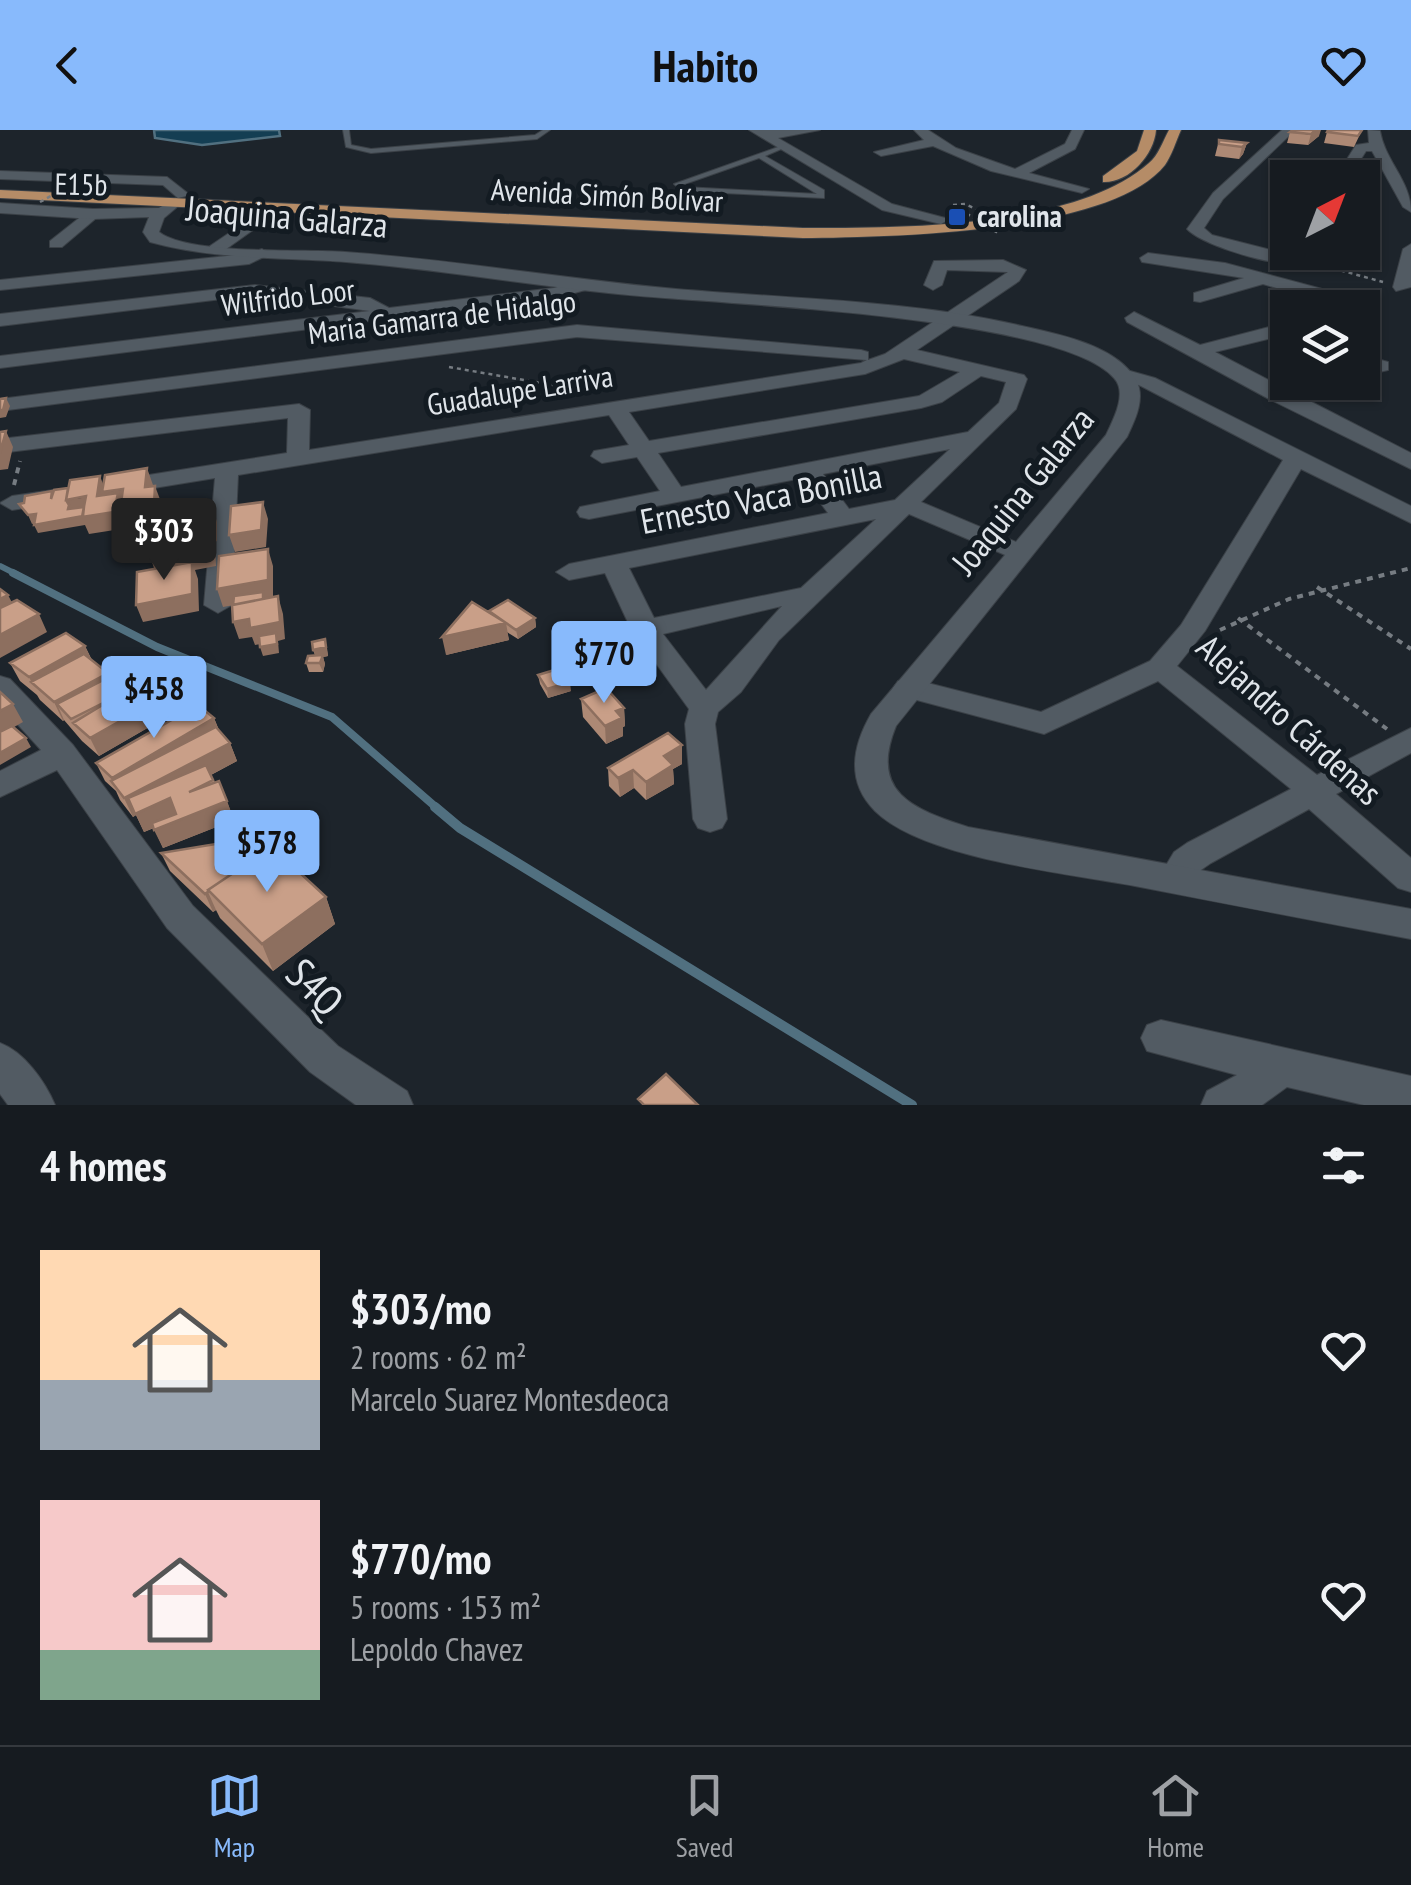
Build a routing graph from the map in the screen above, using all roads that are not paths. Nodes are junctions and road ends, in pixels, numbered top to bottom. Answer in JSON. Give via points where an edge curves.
{"nodes":[{"id":1,"x":346,"y":130,"type":"edge"},
{"id":2,"x":547,"y":130,"type":"edge"},
{"id":3,"x":814,"y":130,"type":"edge"},
{"id":4,"x":920,"y":130,"type":"edge"},
{"id":5,"x":1078,"y":130,"type":"edge"},
{"id":6,"x":1150,"y":130,"type":"edge"},
{"id":7,"x":1175,"y":130,"type":"edge"},
{"id":8,"x":1289,"y":130,"type":"edge"},
{"id":9,"x":759,"y":133,"type":"edge"},
{"id":10,"x":1375,"y":138,"type":"edge"},
{"id":11,"x":935,"y":142,"type":"junction"},
{"id":12,"x":783,"y":147,"type":"junction"},
{"id":13,"x":881,"y":152,"type":"dead end"},
{"id":14,"x":760,"y":155,"type":"junction"},
{"id":15,"x":1353,"y":160,"type":"edge"},
{"id":16,"x":1016,"y":174,"type":"junction"},
{"id":17,"x":0,"y":176,"type":"edge"},
{"id":18,"x":148,"y":180,"type":"junction"},
{"id":19,"x":0,"y":186,"type":"edge"},
{"id":20,"x":115,"y":191,"type":"junction"},
{"id":21,"x":1056,"y":191,"type":"junction"},
{"id":22,"x":174,"y":203,"type":"junction"},
{"id":23,"x":1,"y":205,"type":"edge"},
{"id":24,"x":277,"y":207,"type":"junction"},
{"id":25,"x":887,"y":207,"type":"junction"},
{"id":26,"x":1411,"y":207,"type":"edge"},
{"id":27,"x":92,"y":214,"type":"junction"},
{"id":28,"x":940,"y":220,"type":"junction"},
{"id":29,"x":878,"y":224,"type":"junction"},
{"id":30,"x":56,"y":244,"type":"dead end"},
{"id":31,"x":216,"y":249,"type":"junction"},
{"id":32,"x":1411,"y":249,"type":"edge"},
{"id":33,"x":1270,"y":250,"type":"edge"},
{"id":34,"x":262,"y":254,"type":"junction"},
{"id":35,"x":1148,"y":258,"type":"dead end"},
{"id":36,"x":1265,"y":278,"type":"junction"},
{"id":37,"x":556,"y":282,"type":"junction"},
{"id":38,"x":0,"y":285,"type":"edge"},
{"id":39,"x":582,"y":285,"type":"junction"},
{"id":40,"x":933,"y":286,"type":"dead end"},
{"id":41,"x":1402,"y":287,"type":"road end"},
{"id":42,"x":1307,"y":290,"type":"edge"},
{"id":43,"x":1200,"y":297,"type":"dead end"},
{"id":44,"x":380,"y":309,"type":"junction"},
{"id":45,"x":1134,"y":318,"type":"dead end"},
{"id":46,"x":0,"y":320,"type":"edge"},
{"id":47,"x":944,"y":320,"type":"junction"},
{"id":48,"x":1270,"y":333,"type":"edge"},
{"id":49,"x":1194,"y":352,"type":"junction"},
{"id":50,"x":895,"y":355,"type":"junction"},
{"id":51,"x":0,"y":359,"type":"edge"},
{"id":52,"x":979,"y":368,"type":"junction"},
{"id":53,"x":1123,"y":375,"type":"junction"},
{"id":54,"x":1270,"y":392,"type":"edge"},
{"id":55,"x":1286,"y":400,"type":"edge"},
{"id":56,"x":0,"y":404,"type":"edge"},
{"id":57,"x":614,"y":406,"type":"junction"},
{"id":58,"x":972,"y":438,"type":"junction"},
{"id":59,"x":0,"y":446,"type":"edge"},
{"id":60,"x":644,"y":449,"type":"junction"},
{"id":61,"x":602,"y":456,"type":"dead end"},
{"id":62,"x":1297,"y":456,"type":"junction"},
{"id":63,"x":298,"y":458,"type":"junction"},
{"id":64,"x":1411,"y":462,"type":"edge"},
{"id":65,"x":227,"y":469,"type":"junction"},
{"id":66,"x":808,"y":470,"type":"junction"},
{"id":67,"x":674,"y":494,"type":"junction"},
{"id":68,"x":12,"y":503,"type":"dead end"},
{"id":69,"x":907,"y":505,"type":"junction"},
{"id":70,"x":589,"y":512,"type":"dead end"},
{"id":71,"x":1411,"y":516,"type":"edge"},
{"id":72,"x":844,"y":518,"type":"junction"},
{"id":73,"x":1019,"y":552,"type":"junction"},
{"id":74,"x":614,"y":564,"type":"junction"},
{"id":75,"x":569,"y":572,"type":"dead end"},
{"id":76,"x":811,"y":597,"type":"junction"},
{"id":77,"x":218,"y":605,"type":"edge"},
{"id":78,"x":645,"y":629,"type":"junction"},
{"id":79,"x":1160,"y":668,"type":"junction"},
{"id":80,"x":0,"y":686,"type":"edge"},
{"id":81,"x":908,"y":688,"type":"junction"},
{"id":82,"x":704,"y":708,"type":"junction"},
{"id":83,"x":1408,"y":741,"type":"edge"},
{"id":84,"x":62,"y":753,"type":"junction"},
{"id":85,"x":0,"y":785,"type":"edge"},
{"id":86,"x":1312,"y":792,"type":"junction"},
{"id":87,"x":710,"y":819,"type":"dead end"},
{"id":88,"x":1177,"y":878,"type":"junction"},
{"id":89,"x":1411,"y":878,"type":"edge"},
{"id":90,"x":1411,"y":924,"type":"edge"},
{"id":91,"x":1161,"y":1038,"type":"dead end"},
{"id":92,"x":0,"y":1062,"type":"edge"},
{"id":93,"x":1279,"y":1066,"type":"junction"},
{"id":94,"x":1411,"y":1096,"type":"edge"},
{"id":95,"x":34,"y":1105,"type":"edge"},
{"id":96,"x":392,"y":1105,"type":"edge"},
{"id":97,"x":1222,"y":1105,"type":"edge"}],
"edges":[{"from":1,"to":2,"type":"lane","via":[[348,146],[371,151],[537,137]]},
{"from":3,"to":9,"type":"street"},
{"from":4,"to":11,"type":"street"},
{"from":5,"to":16,"type":"street","via":[[1070,146]]},
{"from":6,"to":21,"type":"highway","name":"Avenida Simón Bolívar","via":[[1150,141],[1132,163],[1082,189]]},
{"from":7,"to":24,"type":"highway","name":"Avenida Simón Bolívar","via":[[1155,170],[1118,190],[1038,215],[950,228],[804,233]]},
{"from":8,"to":33,"type":"street","via":[[1218,196],[1194,229]]},
{"from":9,"to":12,"type":"street"},
{"from":10,"to":15,"type":"street"},
{"from":10,"to":26,"type":"street"},
{"from":11,"to":13,"type":"street"},
{"from":11,"to":16,"type":"street"},
{"from":12,"to":14,"type":"lane"},
{"from":12,"to":25,"type":"street"},
{"from":14,"to":14,"type":"lane","via":[[691,178],[677,186],[822,196]]},
{"from":16,"to":21,"type":"street"},
{"from":17,"to":18,"type":"street"},
{"from":18,"to":20,"type":"street"},
{"from":18,"to":22,"type":"street","via":[[172,183]]},
{"from":19,"to":20,"type":"highway","name":"Avenida Simón Bolívar"},
{"from":20,"to":22,"type":"highway","name":"Avenida Simón Bolívar"},
{"from":21,"to":28,"type":"highway","name":"Avenida Simón Bolívar"},
{"from":22,"to":23,"type":"highway","name":"Avenida Simón Bolívar"},
{"from":22,"to":24,"type":"highway","name":"Avenida Simón Bolívar"},
{"from":22,"to":27,"type":"street","name":"E15b"},
{"from":22,"to":29,"type":"highway","name":"Avenida Simón Bolívar"},
{"from":22,"to":31,"type":"street","name":"Joaquina Galarza","via":[[150,228],[154,237]]},
{"from":23,"to":27,"type":"street","name":"E15b"},
{"from":24,"to":31,"type":"street"},
{"from":25,"to":28,"type":"street"},
{"from":25,"to":29,"type":"street"},
{"from":27,"to":30,"type":"street"},
{"from":28,"to":29,"type":"highway","name":"Avenida Simón Bolívar"},
{"from":31,"to":34,"type":"street","name":"Joaquina Galarza"},
{"from":32,"to":41,"type":"street"},
{"from":34,"to":37,"type":"street","name":"Joaquina Galarza","via":[[359,258]]},
{"from":34,"to":38,"type":"street"},
{"from":35,"to":36,"type":"street"},
{"from":36,"to":42,"type":"street"},
{"from":36,"to":43,"type":"street"},
{"from":37,"to":39,"type":"street","name":"Joaquina Galarza"},
{"from":37,"to":44,"type":"street","name":"Wilfrido Loor"},
{"from":39,"to":47,"type":"street","name":"Joaquina Galarza"},
{"from":39,"to":51,"type":"street","name":"Wilfrido Loor","via":[[362,319]]},
{"from":40,"to":47,"type":"street","name":"Guadalupe Larriva","via":[[940,265],[1016,267],[1012,277]]},
{"from":44,"to":46,"type":"street","via":[[254,290]]},
{"from":44,"to":51,"type":"street","name":"Wilfrido Loor"},
{"from":45,"to":49,"type":"street"},
{"from":47,"to":50,"type":"street","name":"Guadalupe Larriva"},
{"from":47,"to":53,"type":"street","name":"Joaquina Galarza","via":[[1062,343]]},
{"from":48,"to":49,"type":"street"},
{"from":49,"to":54,"type":"street"},
{"from":50,"to":52,"type":"street","name":"Maria Gamarra de Hidalgo"},
{"from":50,"to":56,"type":"street","name":"Maria Gamarra de Hidalgo","via":[[577,331]]},
{"from":50,"to":57,"type":"street","name":"Guadalupe Larriva","via":[[864,368]]},
{"from":52,"to":58,"type":"street","name":"Maria Gamarra de Hidalgo","via":[[1017,382],[1009,405]]},
{"from":52,"to":60,"type":"street","via":[[921,402]]},
{"from":53,"to":62,"type":"street"},
{"from":53,"to":73,"type":"street","name":"Joaquina Galarza","via":[[1130,386],[1128,413],[1116,437]]},
{"from":55,"to":64,"type":"street"},
{"from":57,"to":60,"type":"street"},
{"from":57,"to":63,"type":"street","name":"Guadalupe Larriva"},
{"from":58,"to":66,"type":"street"},
{"from":58,"to":69,"type":"street","name":"Maria Gamarra de Hidalgo"},
{"from":59,"to":63,"type":"street","via":[[299,410]]},
{"from":60,"to":61,"type":"street"},
{"from":60,"to":67,"type":"street"},
{"from":62,"to":71,"type":"street"},
{"from":62,"to":79,"type":"street","name":"Alejandro Cárdenas","via":[[1191,630]]},
{"from":63,"to":65,"type":"street","name":"Guadalupe Larriva"},
{"from":65,"to":68,"type":"street","name":"Guadalupe Larriva"},
{"from":65,"to":77,"type":"street"},
{"from":66,"to":67,"type":"street"},
{"from":66,"to":72,"type":"street"},
{"from":67,"to":70,"type":"street"},
{"from":69,"to":72,"type":"street","name":"Ernesto Vaca Bonilla"},
{"from":69,"to":73,"type":"street","name":"Ernesto Vaca Bonilla"},
{"from":69,"to":76,"type":"street","name":"Maria Gamarra de Hidalgo"},
{"from":72,"to":74,"type":"street","name":"Ernesto Vaca Bonilla"},
{"from":73,"to":81,"type":"street","name":"Joaquina Galarza"},
{"from":74,"to":75,"type":"street","name":"Ernesto Vaca Bonilla"},
{"from":74,"to":78,"type":"street"},
{"from":76,"to":78,"type":"street"},
{"from":76,"to":82,"type":"street","name":"Maria Gamarra de Hidalgo"},
{"from":78,"to":82,"type":"street"},
{"from":79,"to":81,"type":"street","via":[[1048,722]]},
{"from":79,"to":86,"type":"street","name":"Alejandro Cárdenas","via":[[1292,769]]},
{"from":80,"to":84,"type":"street","name":"S4Q"},
{"from":81,"to":88,"type":"street","name":"Joaquina Galarza","via":[[882,722],[866,760],[873,785],[898,809],[968,840]]},
{"from":82,"to":87,"type":"street"},
{"from":83,"to":86,"type":"street"},
{"from":84,"to":85,"type":"street"},
{"from":84,"to":96,"type":"street","name":"S4Q","via":[[180,917],[324,1059]]},
{"from":86,"to":88,"type":"street","via":[[1199,853]]},
{"from":86,"to":89,"type":"street","name":"Alejandro Cárdenas"},
{"from":88,"to":90,"type":"street","name":"Joaquina Galarza"},
{"from":91,"to":93,"type":"street"},
{"from":92,"to":95,"type":"street"},
{"from":93,"to":94,"type":"street"},
{"from":93,"to":97,"type":"street"}]}
